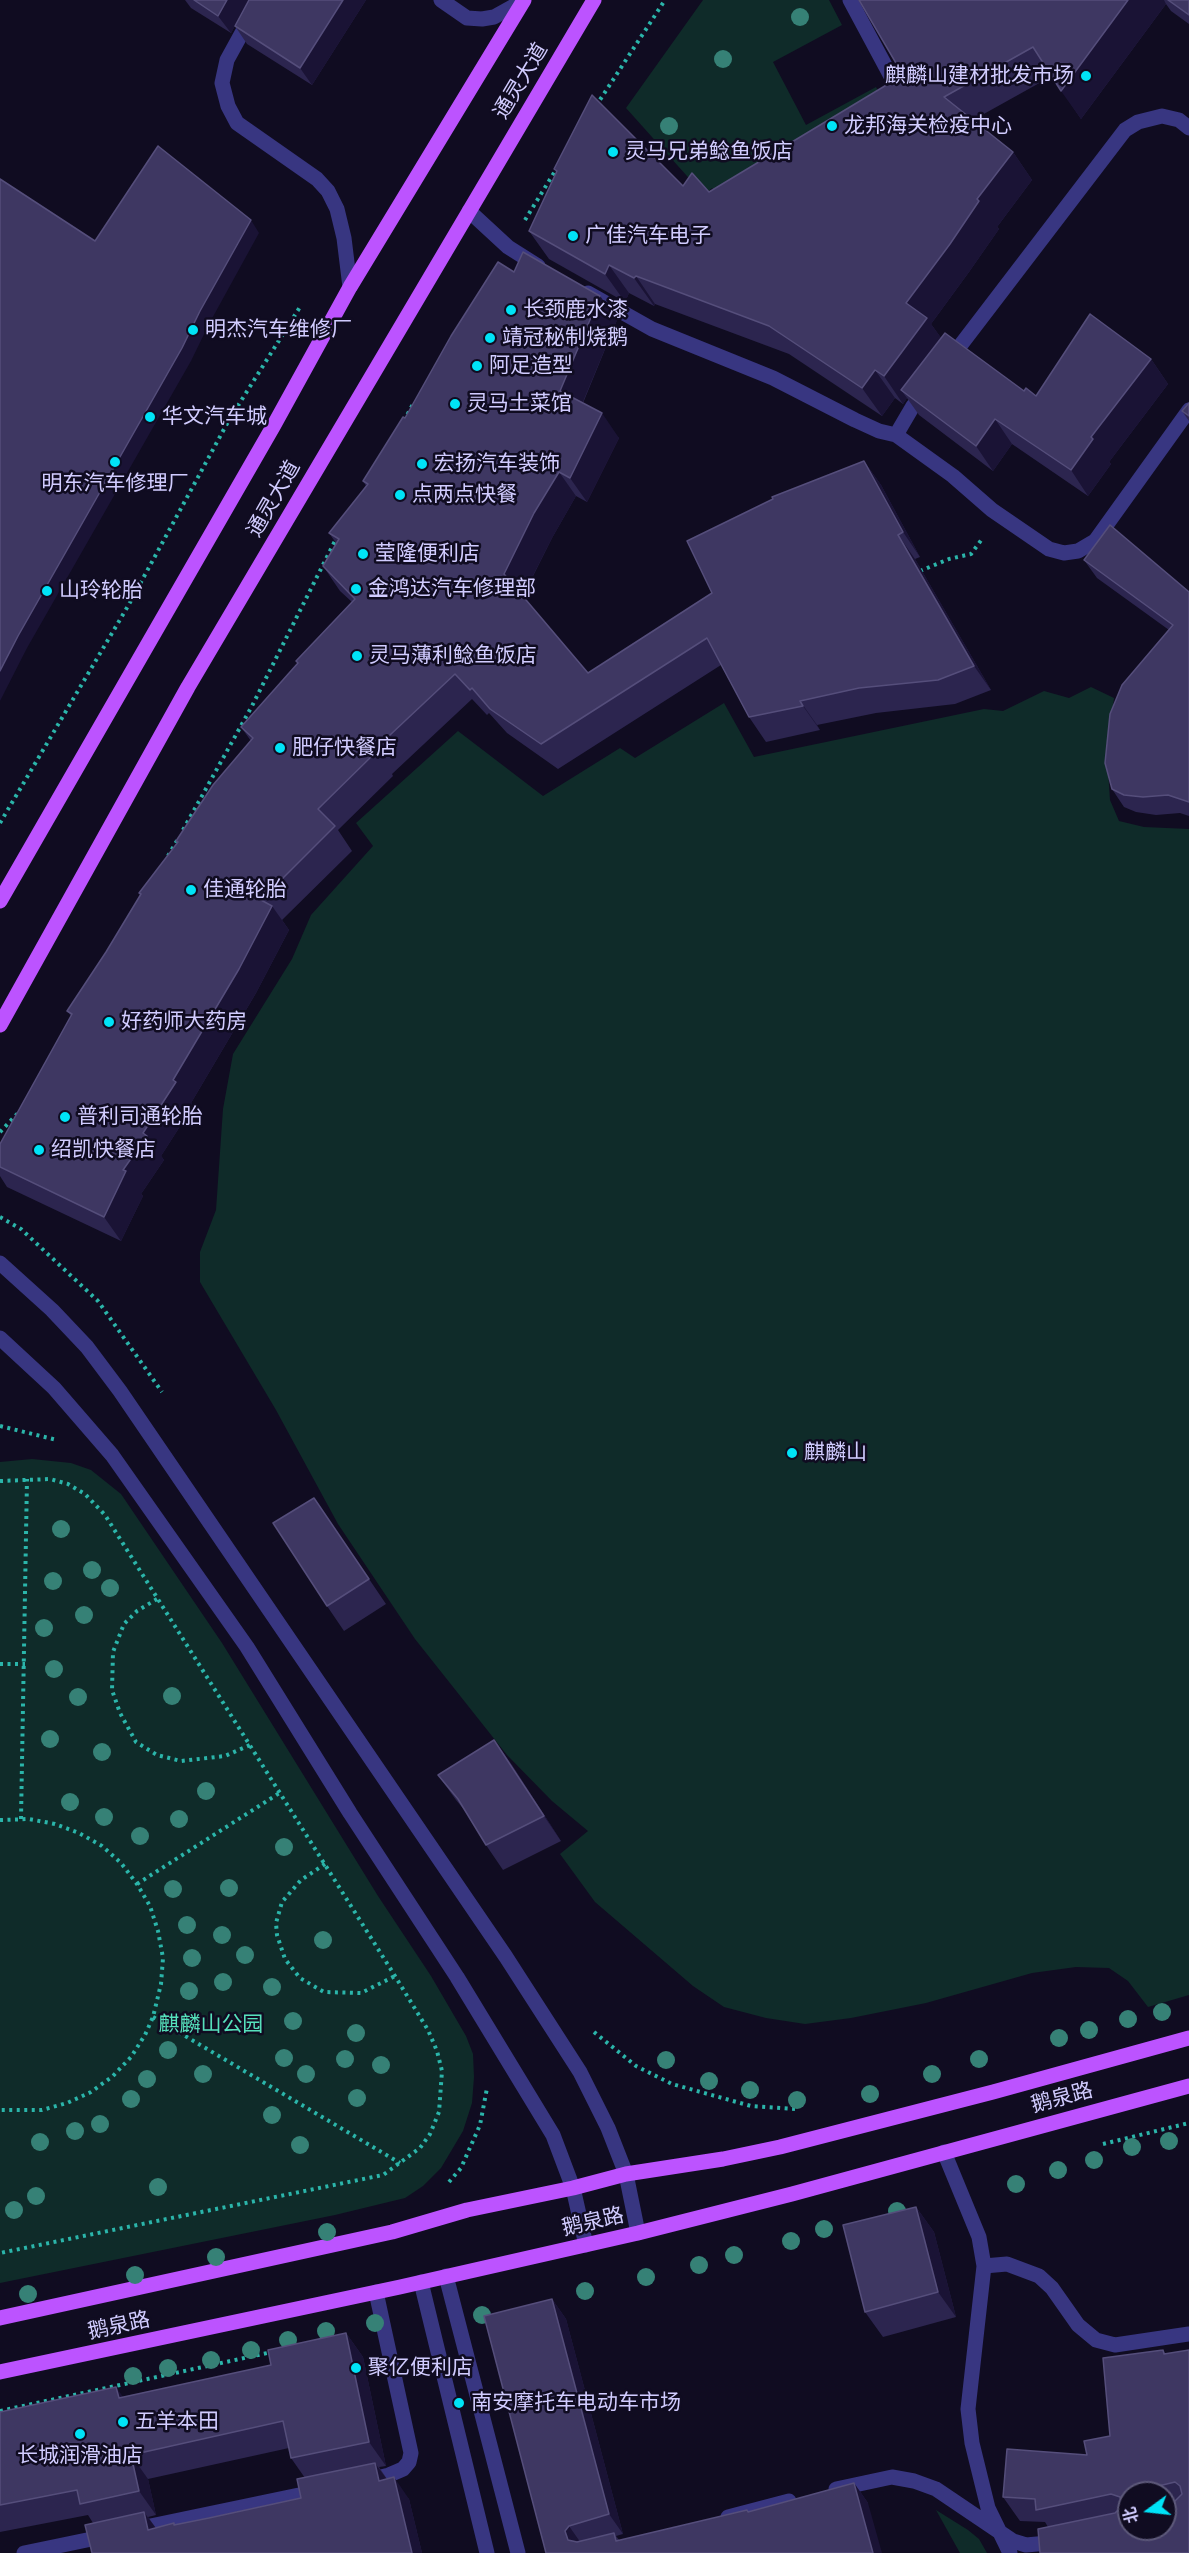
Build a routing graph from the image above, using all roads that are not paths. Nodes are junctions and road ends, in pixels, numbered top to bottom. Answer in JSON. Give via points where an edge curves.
{"nodes":[{"id":1,"x":260,"y":0,"type":"edge"},
{"id":2,"x":441,"y":0,"type":"edge"},
{"id":3,"x":594,"y":0,"type":"edge"},
{"id":4,"x":850,"y":0,"type":"edge"},
{"id":5,"x":524,"y":1,"type":"edge"},
{"id":6,"x":902,"y":97,"type":"edge"},
{"id":7,"x":1189,"y":128,"type":"edge"},
{"id":8,"x":469,"y":211,"type":"junction"},
{"id":9,"x":549,"y":272,"type":"edge"},
{"id":10,"x":569,"y":283,"type":"edge"},
{"id":11,"x":350,"y":287,"type":"junction"},
{"id":12,"x":1189,"y":410,"type":"edge"},
{"id":13,"x":896,"y":435,"type":"junction"},
{"id":14,"x":0,"y":901,"type":"edge"},
{"id":15,"x":0,"y":1025,"type":"edge"},
{"id":16,"x":0,"y":1263,"type":"edge"},
{"id":17,"x":0,"y":1338,"type":"edge"},
{"id":18,"x":1189,"y":2038,"type":"edge"},
{"id":19,"x":1189,"y":2086,"type":"edge"},
{"id":20,"x":944,"y":2152,"type":"junction"},
{"id":21,"x":626,"y":2174,"type":"junction"},
{"id":22,"x":573,"y":2188,"type":"junction"},
{"id":23,"x":638,"y":2233,"type":"junction"},
{"id":24,"x":586,"y":2245,"type":"junction"},
{"id":25,"x":984,"y":2266,"type":"junction"},
{"id":26,"x":446,"y":2276,"type":"junction"},
{"id":27,"x":422,"y":2282,"type":"junction"},
{"id":28,"x":376,"y":2292,"type":"junction"},
{"id":29,"x":0,"y":2319,"type":"edge"},
{"id":30,"x":1189,"y":2334,"type":"edge"},
{"id":31,"x":0,"y":2373,"type":"edge"},
{"id":32,"x":354,"y":2483,"type":"edge"},
{"id":33,"x":332,"y":2487,"type":"edge"},
{"id":34,"x":823,"y":2493,"type":"edge"},
{"id":35,"x":801,"y":2498,"type":"edge"},
{"id":36,"x":711,"y":2521,"type":"edge"},
{"id":37,"x":998,"y":2532,"type":"junction"},
{"id":38,"x":1077,"y":2538,"type":"edge"},
{"id":39,"x":24,"y":2553,"type":"edge"},
{"id":40,"x":487,"y":2553,"type":"edge"},
{"id":41,"x":518,"y":2553,"type":"edge"},
{"id":42,"x":1010,"y":2553,"type":"edge"}],
"edges":[{"from":1,"to":11,"type":"street","via":[[227,60],[222,83],[228,106],[237,123],[317,179],[327,191],[337,209],[344,238]]},
{"from":2,"to":5,"type":"street","via":[[467,18],[482,19]]},
{"from":3,"to":8,"type":"main road","name":"通灵大道"},
{"from":4,"to":6,"type":"street"},
{"from":5,"to":11,"type":"main road","name":"通灵大道"},
{"from":7,"to":13,"type":"street","via":[[1179,120],[1162,116],[1125,130],[913,406]]},
{"from":8,"to":9,"type":"street","via":[[508,247]]},
{"from":8,"to":15,"type":"main road","name":"通灵大道","via":[[188,687]]},
{"from":10,"to":13,"type":"street","via":[[652,329],[773,378],[855,420]]},
{"from":11,"to":14,"type":"main road","name":"通灵大道"},
{"from":12,"to":13,"type":"street","via":[[1095,540],[1078,551],[1064,553],[1049,549],[992,510]]},
{"from":16,"to":21,"type":"street","via":[[87,1347],[120,1392],[506,1957],[580,2072]]},
{"from":17,"to":22,"type":"street","via":[[54,1388],[112,1455],[247,1647],[553,2135]]},
{"from":18,"to":21,"type":"main road","name":"鹅泉路","via":[[780,2147]]},
{"from":19,"to":20,"type":"main road","name":"鹅泉路"},
{"from":20,"to":23,"type":"main road","name":"鹅泉路"},
{"from":20,"to":25,"type":"street","via":[[979,2237]]},
{"from":21,"to":22,"type":"main road","name":"鹅泉路"},
{"from":21,"to":23,"type":"street"},
{"from":22,"to":24,"type":"street"},
{"from":22,"to":29,"type":"main road","name":"鹅泉路"},
{"from":23,"to":24,"type":"main road","name":"鹅泉路"},
{"from":24,"to":26,"type":"main road","name":"鹅泉路"},
{"from":25,"to":30,"type":"street","via":[[1007,2264],[1039,2276],[1078,2325],[1096,2340],[1115,2345]]},
{"from":25,"to":37,"type":"street","via":[[968,2409],[980,2482]]},
{"from":26,"to":27,"type":"main road","name":"鹅泉路"},
{"from":26,"to":41,"type":"street"},
{"from":27,"to":28,"type":"main road","name":"鹅泉路"},
{"from":27,"to":40,"type":"street"},
{"from":28,"to":31,"type":"main road","name":"鹅泉路"},
{"from":28,"to":32,"type":"street","via":[[411,2453],[403,2469]]},
{"from":33,"to":39,"type":"street"},
{"from":34,"to":37,"type":"street","via":[[892,2477],[914,2481],[936,2489]]},
{"from":35,"to":36,"type":"street"},
{"from":37,"to":38,"type":"street","via":[[1026,2545]]},
{"from":37,"to":42,"type":"street"}]}
